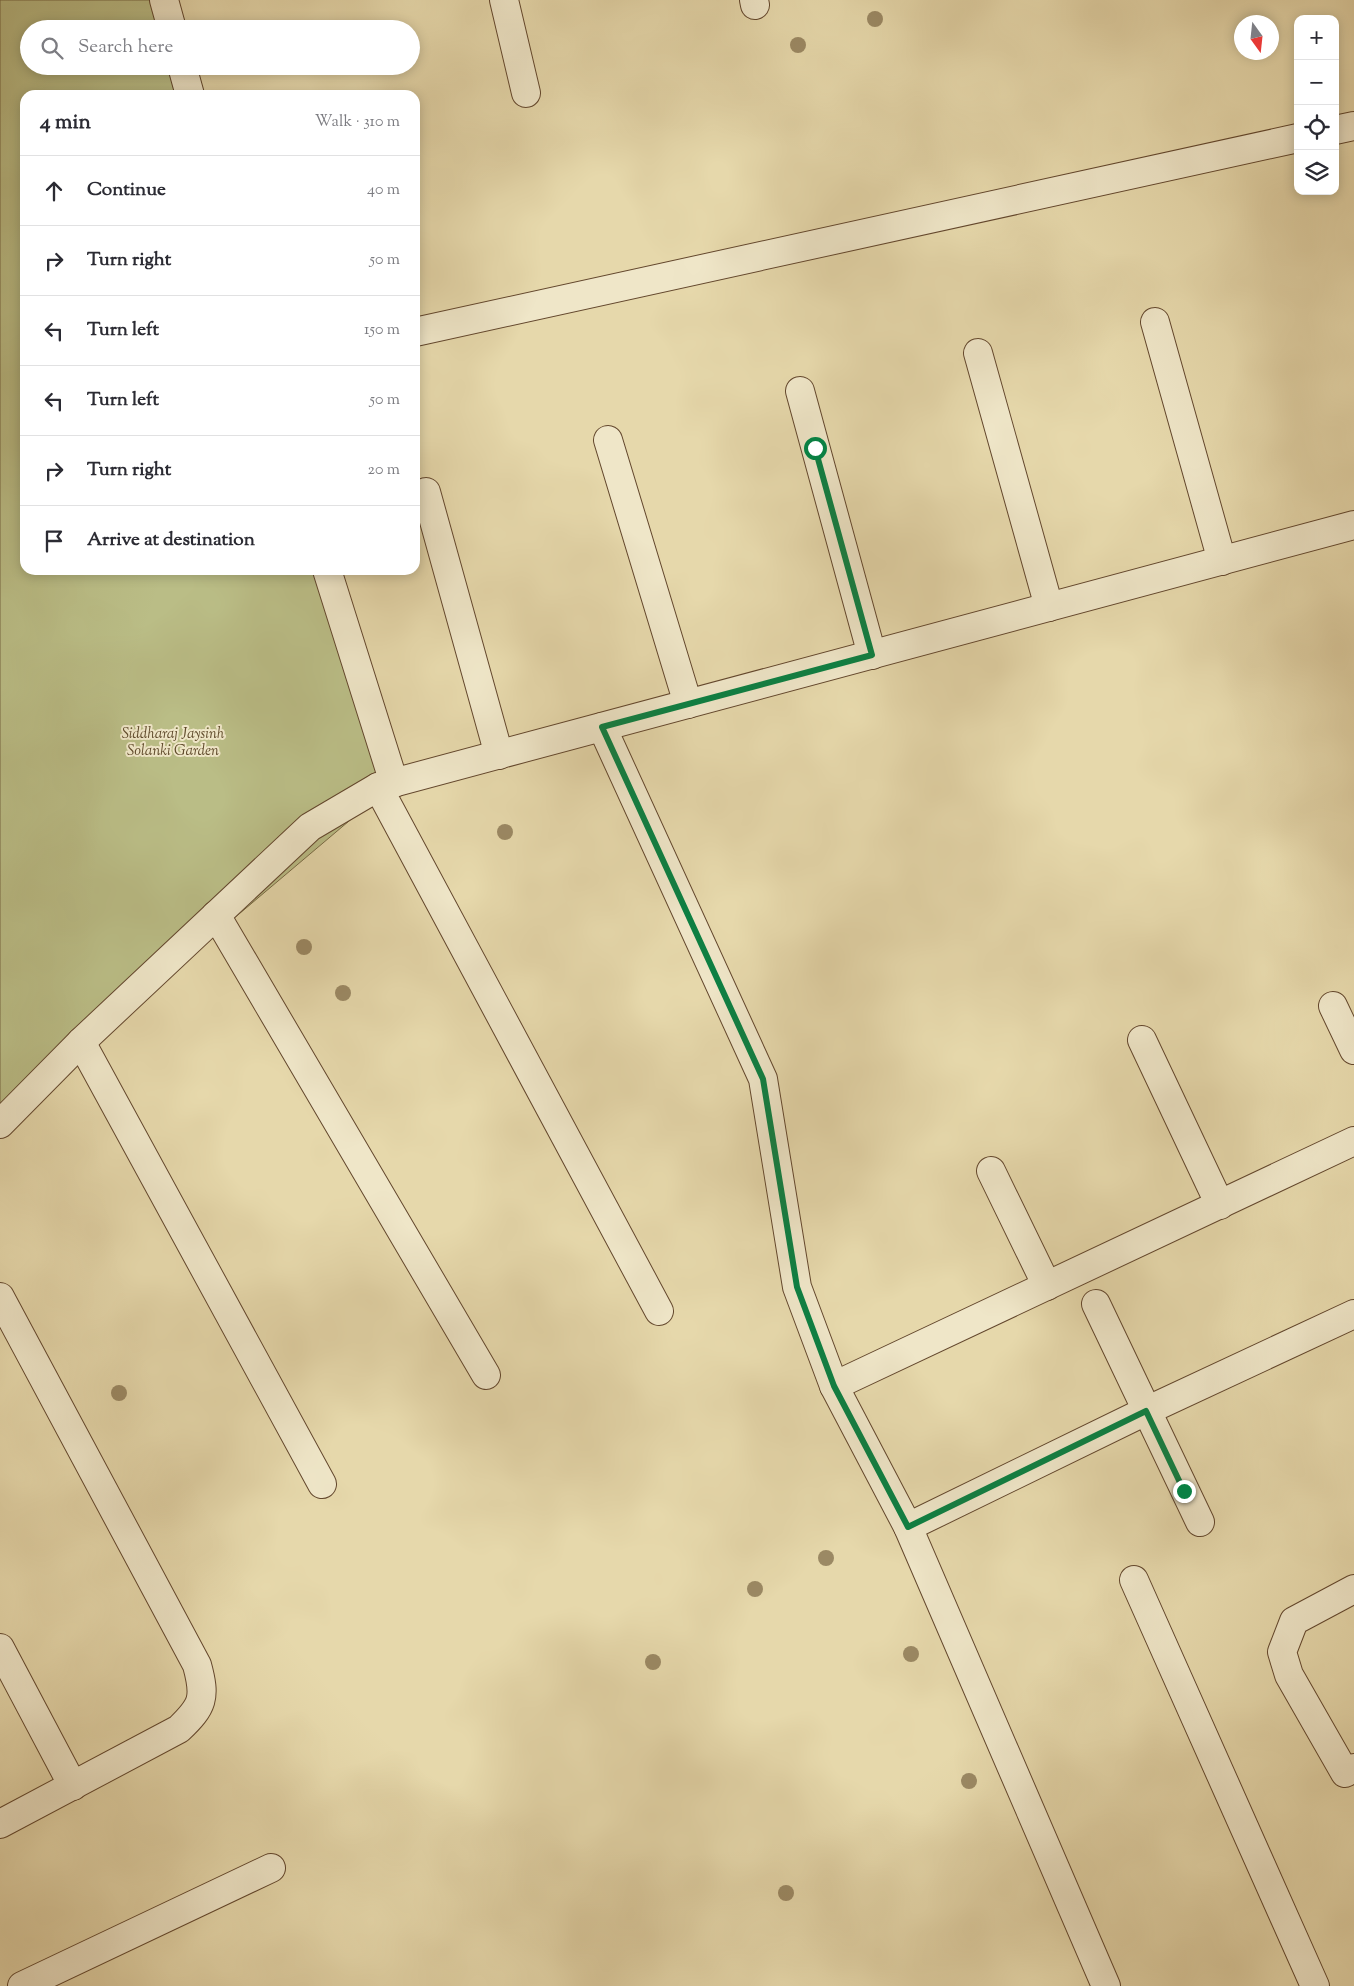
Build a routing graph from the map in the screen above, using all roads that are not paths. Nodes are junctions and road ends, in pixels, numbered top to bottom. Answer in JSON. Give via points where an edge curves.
{"nodes":[{"id":1,"x":164,"y":0,"type":"edge"},
{"id":2,"x":504,"y":0,"type":"edge"},
{"id":3,"x":170,"y":20,"type":"edge"},
{"id":4,"x":184,"y":75,"type":"edge"},
{"id":5,"x":189,"y":90,"type":"edge"},
{"id":6,"x":526,"y":93,"type":"dead end"},
{"id":7,"x":1354,"y":126,"type":"edge"},
{"id":8,"x":1339,"y":129,"type":"edge"},
{"id":9,"x":1294,"y":139,"type":"edge"},
{"id":10,"x":1155,"y":322,"type":"dead end"},
{"id":11,"x":420,"y":331,"type":"edge"},
{"id":12,"x":978,"y":353,"type":"dead end"},
{"id":13,"x":800,"y":391,"type":"dead end"},
{"id":14,"x":608,"y":440,"type":"dead end"},
{"id":15,"x":426,"y":492,"type":"dead end"},
{"id":16,"x":1354,"y":525,"type":"edge"},
{"id":17,"x":1222,"y":561,"type":"junction"},
{"id":18,"x":328,"y":575,"type":"edge"},
{"id":19,"x":1049,"y":607,"type":"junction"},
{"id":20,"x":872,"y":655,"type":"junction"},
{"id":21,"x":688,"y":704,"type":"junction"},
{"id":22,"x":602,"y":727,"type":"junction"},
{"id":23,"x":498,"y":755,"type":"junction"},
{"id":24,"x":386,"y":785,"type":"junction"},
{"id":25,"x":216,"y":915,"type":"junction"},
{"id":26,"x":1333,"y":1006,"type":"dead end"},
{"id":27,"x":1142,"y":1040,"type":"dead end"},
{"id":28,"x":81,"y":1042,"type":"junction"},
{"id":29,"x":1354,"y":1050,"type":"edge"},
{"id":30,"x":0,"y":1124,"type":"edge"},
{"id":31,"x":1354,"y":1141,"type":"edge"},
{"id":32,"x":991,"y":1170,"type":"dead end"},
{"id":33,"x":1220,"y":1205,"type":"junction"},
{"id":34,"x":1047,"y":1286,"type":"junction"},
{"id":35,"x":0,"y":1297,"type":"edge"},
{"id":36,"x":1096,"y":1304,"type":"dead end"},
{"id":37,"x":659,"y":1311,"type":"dead end"},
{"id":38,"x":1354,"y":1314,"type":"edge"},
{"id":39,"x":486,"y":1375,"type":"dead end"},
{"id":40,"x":834,"y":1386,"type":"junction"},
{"id":41,"x":1146,"y":1411,"type":"junction"},
{"id":42,"x":322,"y":1484,"type":"dead end"},
{"id":43,"x":1200,"y":1522,"type":"dead end"},
{"id":44,"x":908,"y":1527,"type":"junction"},
{"id":45,"x":1134,"y":1580,"type":"dead end"},
{"id":46,"x":1354,"y":1589,"type":"edge"},
{"id":47,"x":0,"y":1648,"type":"edge"},
{"id":48,"x":1351,"y":1777,"type":"edge"},
{"id":49,"x":73,"y":1786,"type":"junction"},
{"id":50,"x":0,"y":1824,"type":"edge"},
{"id":51,"x":271,"y":1868,"type":"dead end"},
{"id":52,"x":22,"y":1986,"type":"edge"},
{"id":53,"x":1106,"y":1986,"type":"edge"},
{"id":54,"x":1314,"y":1986,"type":"edge"}],
"edges":[{"from":1,"to":3,"type":"street"},
{"from":2,"to":6,"type":"street"},
{"from":4,"to":5,"type":"street"},
{"from":7,"to":8,"type":"street"},
{"from":9,"to":11,"type":"street"},
{"from":10,"to":17,"type":"street"},
{"from":12,"to":19,"type":"street"},
{"from":13,"to":20,"type":"street"},
{"from":14,"to":21,"type":"street"},
{"from":15,"to":23,"type":"street"},
{"from":16,"to":17,"type":"street"},
{"from":17,"to":19,"type":"street"},
{"from":18,"to":24,"type":"street"},
{"from":19,"to":20,"type":"street"},
{"from":20,"to":21,"type":"street"},
{"from":21,"to":22,"type":"street"},
{"from":22,"to":23,"type":"street"},
{"from":22,"to":40,"type":"street","via":[[763,1079],[797,1287]]},
{"from":23,"to":24,"type":"street"},
{"from":24,"to":25,"type":"street","via":[[310,827]]},
{"from":24,"to":37,"type":"street"},
{"from":25,"to":28,"type":"street"},
{"from":25,"to":39,"type":"street"},
{"from":26,"to":29,"type":"street"},
{"from":27,"to":33,"type":"street"},
{"from":28,"to":30,"type":"street"},
{"from":28,"to":42,"type":"street"},
{"from":31,"to":33,"type":"street"},
{"from":32,"to":34,"type":"street"},
{"from":33,"to":34,"type":"street"},
{"from":34,"to":40,"type":"street"},
{"from":35,"to":49,"type":"street","via":[[197,1665],[202,1685],[202,1696],[194,1715],[179,1729]]},
{"from":36,"to":41,"type":"street"},
{"from":38,"to":41,"type":"street"},
{"from":40,"to":44,"type":"street"},
{"from":41,"to":43,"type":"street"},
{"from":41,"to":44,"type":"street"},
{"from":44,"to":53,"type":"street"},
{"from":45,"to":54,"type":"street"},
{"from":46,"to":48,"type":"street","via":[[1294,1621],[1282,1652],[1289,1675]]},
{"from":47,"to":49,"type":"street"},
{"from":49,"to":50,"type":"street"},
{"from":51,"to":52,"type":"street"}]}
